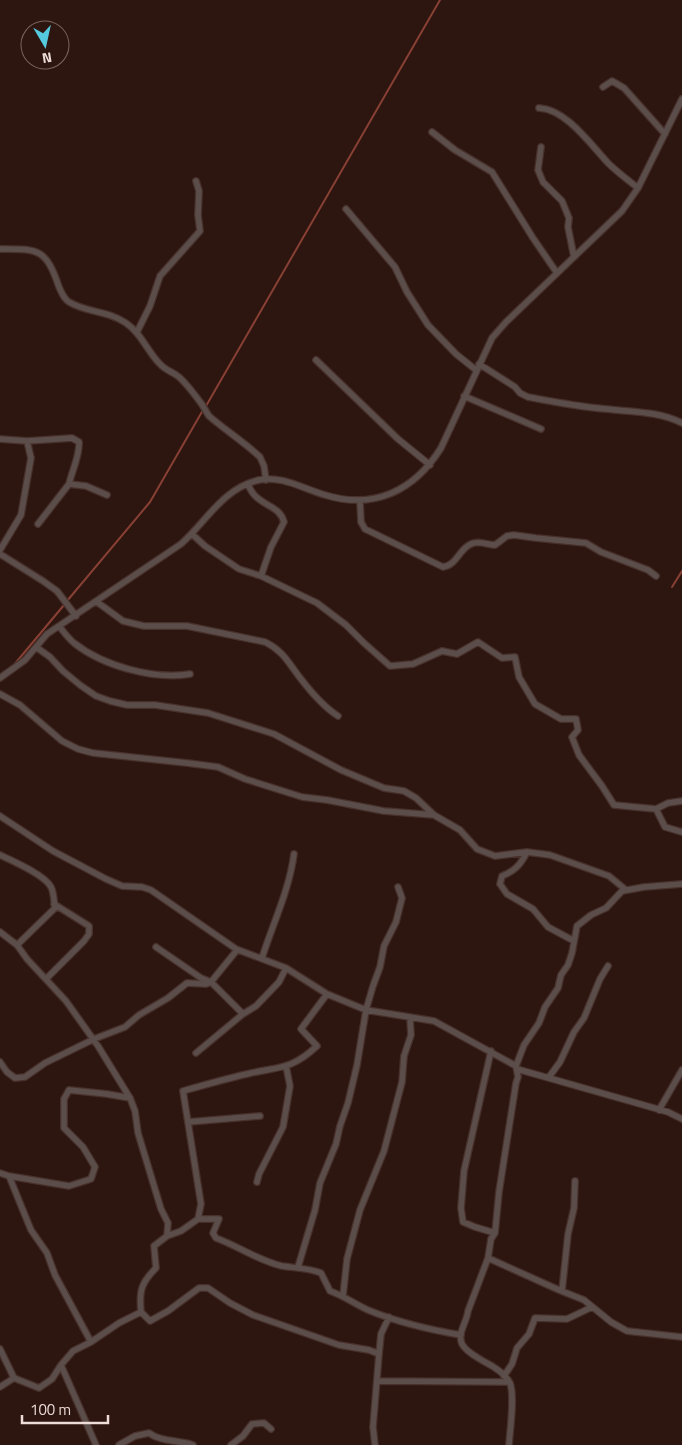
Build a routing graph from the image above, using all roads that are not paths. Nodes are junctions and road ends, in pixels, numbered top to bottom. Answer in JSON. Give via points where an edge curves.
{"nodes":[{"id":1,"x":603,"y":87,"type":"dead end"},
{"id":2,"x":682,"y":99,"type":"edge"},
{"id":3,"x":540,"y":108,"type":"dead end"},
{"id":4,"x":432,"y":132,"type":"dead end"},
{"id":5,"x":665,"y":134,"type":"junction"},
{"id":6,"x":540,"y":147,"type":"dead end"},
{"id":7,"x":196,"y":181,"type":"dead end"},
{"id":8,"x":638,"y":188,"type":"junction"},
{"id":9,"x":346,"y":209,"type":"dead end"},
{"id":10,"x":0,"y":249,"type":"edge"},
{"id":11,"x":574,"y":257,"type":"junction"},
{"id":12,"x":557,"y":273,"type":"junction"},
{"id":13,"x":137,"y":332,"type":"junction"},
{"id":14,"x":316,"y":360,"type":"dead end"},
{"id":15,"x":477,"y":367,"type":"junction"},
{"id":16,"x":464,"y":396,"type":"junction"},
{"id":17,"x":682,"y":423,"type":"edge"},
{"id":18,"x":541,"y":428,"type":"dead end"},
{"id":19,"x":0,"y":439,"type":"edge"},
{"id":20,"x":27,"y":440,"type":"junction"},
{"id":21,"x":430,"y":465,"type":"junction"},
{"id":22,"x":266,"y":480,"type":"junction"},
{"id":23,"x":69,"y":484,"type":"junction"},
{"id":24,"x":248,"y":484,"type":"junction"},
{"id":25,"x":107,"y":495,"type":"dead end"},
{"id":26,"x":360,"y":501,"type":"junction"},
{"id":27,"x":38,"y":524,"type":"dead end"},
{"id":28,"x":192,"y":534,"type":"junction"},
{"id":29,"x":0,"y":550,"type":"edge"},
{"id":30,"x":0,"y":554,"type":"edge"},
{"id":31,"x":261,"y":576,"type":"junction"},
{"id":32,"x":656,"y":576,"type":"dead end"},
{"id":33,"x":97,"y":602,"type":"junction"},
{"id":34,"x":76,"y":616,"type":"junction"},
{"id":35,"x":59,"y":626,"type":"junction"},
{"id":36,"x":36,"y":647,"type":"junction"},
{"id":37,"x":190,"y":674,"type":"dead end"},
{"id":38,"x":0,"y":678,"type":"edge"},
{"id":39,"x":0,"y":694,"type":"edge"},
{"id":40,"x":338,"y":716,"type":"dead end"},
{"id":41,"x":682,"y":801,"type":"edge"},
{"id":42,"x":656,"y":809,"type":"junction"},
{"id":43,"x":434,"y":815,"type":"junction"},
{"id":44,"x":0,"y":816,"type":"edge"},
{"id":45,"x":682,"y":832,"type":"edge"},
{"id":46,"x":527,"y":852,"type":"junction"},
{"id":47,"x":294,"y":854,"type":"dead end"},
{"id":48,"x":0,"y":855,"type":"edge"},
{"id":49,"x":682,"y":884,"type":"edge"},
{"id":50,"x":398,"y":887,"type":"dead end"},
{"id":51,"x":626,"y":890,"type":"junction"},
{"id":52,"x":54,"y":904,"type":"junction"},
{"id":53,"x":0,"y":932,"type":"edge"},
{"id":54,"x":574,"y":941,"type":"junction"},
{"id":55,"x":17,"y":945,"type":"junction"},
{"id":56,"x":156,"y":947,"type":"dead end"},
{"id":57,"x":237,"y":950,"type":"junction"},
{"id":58,"x":262,"y":958,"type":"junction"},
{"id":59,"x":608,"y":966,"type":"dead end"},
{"id":60,"x":286,"y":968,"type":"junction"},
{"id":61,"x":46,"y":979,"type":"junction"},
{"id":62,"x":211,"y":982,"type":"junction"},
{"id":63,"x":327,"y":994,"type":"junction"},
{"id":64,"x":366,"y":1010,"type":"junction"},
{"id":65,"x":243,"y":1014,"type":"junction"},
{"id":66,"x":410,"y":1018,"type":"junction"},
{"id":67,"x":94,"y":1039,"type":"junction"},
{"id":68,"x":491,"y":1051,"type":"junction"},
{"id":69,"x":196,"y":1053,"type":"dead end"},
{"id":70,"x":0,"y":1062,"type":"edge"},
{"id":71,"x":286,"y":1066,"type":"junction"},
{"id":72,"x":517,"y":1067,"type":"junction"},
{"id":73,"x":682,"y":1070,"type":"edge"},
{"id":74,"x":549,"y":1077,"type":"junction"},
{"id":75,"x":130,"y":1098,"type":"junction"},
{"id":76,"x":659,"y":1110,"type":"junction"},
{"id":77,"x":260,"y":1116,"type":"dead end"},
{"id":78,"x":682,"y":1119,"type":"edge"},
{"id":79,"x":188,"y":1122,"type":"junction"},
{"id":80,"x":0,"y":1173,"type":"edge"},
{"id":81,"x":9,"y":1176,"type":"junction"},
{"id":82,"x":575,"y":1181,"type":"dead end"},
{"id":83,"x":257,"y":1182,"type":"dead end"},
{"id":84,"x":198,"y":1219,"type":"junction"},
{"id":85,"x":495,"y":1233,"type":"junction"},
{"id":86,"x":166,"y":1236,"type":"junction"},
{"id":87,"x":488,"y":1258,"type":"junction"},
{"id":88,"x":298,"y":1267,"type":"junction"},
{"id":89,"x":562,"y":1291,"type":"junction"},
{"id":90,"x":343,"y":1296,"type":"junction"},
{"id":91,"x":592,"y":1307,"type":"junction"},
{"id":92,"x":141,"y":1312,"type":"junction"},
{"id":93,"x":389,"y":1317,"type":"junction"},
{"id":94,"x":461,"y":1335,"type":"junction"},
{"id":95,"x":682,"y":1337,"type":"edge"},
{"id":96,"x":91,"y":1342,"type":"junction"},
{"id":97,"x":0,"y":1349,"type":"edge"},
{"id":98,"x":379,"y":1354,"type":"junction"},
{"id":99,"x":61,"y":1365,"type":"junction"},
{"id":100,"x":504,"y":1376,"type":"junction"},
{"id":101,"x":14,"y":1378,"type":"junction"},
{"id":102,"x":377,"y":1382,"type":"junction"},
{"id":103,"x":510,"y":1382,"type":"junction"},
{"id":104,"x":0,"y":1387,"type":"edge"},
{"id":105,"x":271,"y":1429,"type":"dead end"},
{"id":106,"x":96,"y":1445,"type":"edge"},
{"id":107,"x":119,"y":1445,"type":"edge"},
{"id":108,"x":193,"y":1445,"type":"edge"},
{"id":109,"x":231,"y":1445,"type":"edge"},
{"id":110,"x":375,"y":1445,"type":"edge"},
{"id":111,"x":509,"y":1445,"type":"edge"}],
"edges":[{"from":1,"to":5,"type":"street","via":[[612,81],[624,88]]},
{"from":2,"to":5,"type":"street"},
{"from":3,"to":8,"type":"street","via":[[549,108],[572,125],[609,164]]},
{"from":4,"to":12,"type":"street","via":[[492,172]]},
{"from":5,"to":8,"type":"street"},
{"from":6,"to":11,"type":"street","via":[[538,170],[543,182],[562,201],[569,218]]},
{"from":7,"to":13,"type":"street","via":[[200,232],[160,276]]},
{"from":8,"to":11,"type":"street","via":[[622,211]]},
{"from":9,"to":15,"type":"street","via":[[395,266],[428,324],[456,354]]},
{"from":10,"to":13,"type":"street","via":[[31,249],[37,252],[54,269],[63,296],[70,302],[88,310],[107,313]]},
{"from":11,"to":12,"type":"street"},
{"from":12,"to":15,"type":"street","via":[[496,333]]},
{"from":13,"to":22,"type":"street","via":[[151,355],[191,390],[208,414],[260,457]]},
{"from":14,"to":21,"type":"street","via":[[398,439]]},
{"from":15,"to":16,"type":"street"},
{"from":15,"to":17,"type":"street","via":[[528,397],[647,412]]},
{"from":16,"to":18,"type":"street"},
{"from":16,"to":21,"type":"street"},
{"from":19,"to":20,"type":"street"},
{"from":20,"to":23,"type":"street","via":[[72,438],[79,442]]},
{"from":20,"to":29,"type":"street","via":[[31,458],[21,515]]},
{"from":21,"to":26,"type":"street","via":[[400,489]]},
{"from":22,"to":24,"type":"street"},
{"from":22,"to":26,"type":"street","via":[[286,482],[325,496]]},
{"from":23,"to":25,"type":"street","via":[[86,486]]},
{"from":23,"to":27,"type":"street"},
{"from":24,"to":28,"type":"street","via":[[224,498]]},
{"from":24,"to":31,"type":"street","via":[[251,493],[279,511],[284,522]]},
{"from":26,"to":32,"type":"street","via":[[361,522],[365,528],[443,567],[450,565],[468,544],[495,544],[514,535],[586,543]]},
{"from":28,"to":31,"type":"street","via":[[239,569]]},
{"from":28,"to":33,"type":"street"},
{"from":30,"to":34,"type":"street","via":[[57,591]]},
{"from":31,"to":42,"type":"street","via":[[317,603],[390,666],[413,664],[442,651],[457,654],[478,642],[502,658],[515,658],[519,677],[535,704],[561,719],[576,719],[578,730],[572,737],[579,754],[614,805]]},
{"from":33,"to":34,"type":"street"},
{"from":33,"to":40,"type":"street","via":[[123,621],[144,626],[187,626],[274,646],[302,681]]},
{"from":34,"to":35,"type":"street"},
{"from":35,"to":36,"type":"street"},
{"from":35,"to":37,"type":"street","via":[[74,643],[121,668],[173,676]]},
{"from":36,"to":38,"type":"street","via":[[25,660]]},
{"from":36,"to":43,"type":"street","via":[[96,696],[127,705],[155,705],[208,713],[274,734],[341,770],[384,788],[404,791]]},
{"from":39,"to":43,"type":"street","via":[[20,705],[78,749],[218,767],[302,797],[384,811]]},
{"from":41,"to":42,"type":"street"},
{"from":42,"to":45,"type":"street","via":[[665,827]]},
{"from":43,"to":46,"type":"street","via":[[460,830],[477,849],[495,856]]},
{"from":44,"to":57,"type":"street","via":[[53,851],[106,879],[122,886],[151,890]]},
{"from":46,"to":51,"type":"street","via":[[550,855],[609,876]]},
{"from":46,"to":54,"type":"street","via":[[514,872],[502,876],[500,884],[508,894],[533,909],[548,928]]},
{"from":47,"to":58,"type":"street","via":[[292,872]]},
{"from":48,"to":52,"type":"street","via":[[46,882],[51,887]]},
{"from":49,"to":51,"type":"street"},
{"from":50,"to":64,"type":"street","via":[[402,898],[396,922],[384,946]]},
{"from":51,"to":54,"type":"street","via":[[606,908],[577,926]]},
{"from":52,"to":55,"type":"street","via":[[54,908]]},
{"from":52,"to":61,"type":"street","via":[[89,926],[89,934]]},
{"from":53,"to":55,"type":"street"},
{"from":54,"to":72,"type":"street","via":[[558,988],[524,1046]]},
{"from":55,"to":61,"type":"street"},
{"from":56,"to":62,"type":"street"},
{"from":57,"to":58,"type":"street"},
{"from":57,"to":62,"type":"street"},
{"from":58,"to":60,"type":"street"},
{"from":59,"to":74,"type":"street","via":[[584,1018]]},
{"from":60,"to":63,"type":"street"},
{"from":60,"to":65,"type":"street","via":[[267,996]]},
{"from":61,"to":67,"type":"street"},
{"from":62,"to":65,"type":"street"},
{"from":62,"to":67,"type":"street","via":[[187,983],[125,1027]]},
{"from":63,"to":64,"type":"street"},
{"from":63,"to":71,"type":"street","via":[[301,1029],[317,1046],[305,1057]]},
{"from":64,"to":66,"type":"street"},
{"from":64,"to":88,"type":"street","via":[[348,1103],[320,1183]]},
{"from":65,"to":69,"type":"street"},
{"from":66,"to":68,"type":"street","via":[[434,1021]]},
{"from":66,"to":90,"type":"street","via":[[411,1035],[404,1056],[402,1082],[384,1151],[360,1210],[347,1259]]},
{"from":67,"to":70,"type":"street","via":[[25,1076],[15,1078]]},
{"from":67,"to":75,"type":"street"},
{"from":68,"to":72,"type":"street"},
{"from":68,"to":85,"type":"street","via":[[464,1171],[461,1208],[463,1222]]},
{"from":71,"to":79,"type":"street","via":[[183,1091]]},
{"from":71,"to":83,"type":"street","via":[[290,1086],[284,1127]]},
{"from":72,"to":74,"type":"street"},
{"from":72,"to":85,"type":"street"},
{"from":73,"to":76,"type":"street"},
{"from":74,"to":76,"type":"street"},
{"from":75,"to":81,"type":"street","via":[[69,1090],[64,1099],[64,1128],[84,1147],[95,1167],[91,1178],[69,1186]]},
{"from":75,"to":86,"type":"street","via":[[161,1209],[168,1223]]},
{"from":76,"to":78,"type":"street"},
{"from":77,"to":79,"type":"street"},
{"from":79,"to":84,"type":"street","via":[[201,1204]]},
{"from":80,"to":81,"type":"street"},
{"from":81,"to":96,"type":"street","via":[[31,1230],[47,1253],[55,1275]]},
{"from":82,"to":89,"type":"street"},
{"from":84,"to":86,"type":"street"},
{"from":84,"to":88,"type":"street","via":[[219,1219],[213,1233],[216,1238],[282,1266]]},
{"from":85,"to":87,"type":"street"},
{"from":86,"to":92,"type":"street","via":[[154,1246],[156,1268],[145,1279],[139,1295]]},
{"from":87,"to":89,"type":"street"},
{"from":87,"to":94,"type":"street"},
{"from":88,"to":90,"type":"street","via":[[321,1273],[330,1291]]},
{"from":89,"to":91,"type":"street"},
{"from":90,"to":93,"type":"street"},
{"from":91,"to":95,"type":"street","via":[[627,1331]]},
{"from":91,"to":100,"type":"street","via":[[567,1319],[535,1318]]},
{"from":92,"to":96,"type":"street"},
{"from":92,"to":98,"type":"street","via":[[150,1320],[199,1288],[208,1288],[253,1315],[339,1345]]},
{"from":93,"to":94,"type":"street"},
{"from":93,"to":98,"type":"street","via":[[381,1334]]},
{"from":94,"to":100,"type":"street","via":[[464,1348]]},
{"from":96,"to":99,"type":"street","via":[[73,1351]]},
{"from":97,"to":101,"type":"street"},
{"from":98,"to":102,"type":"street"},
{"from":99,"to":101,"type":"street","via":[[52,1379],[38,1388]]},
{"from":99,"to":106,"type":"street"},
{"from":100,"to":103,"type":"street"},
{"from":101,"to":104,"type":"street"},
{"from":102,"to":103,"type":"street"},
{"from":102,"to":110,"type":"street","via":[[373,1427]]},
{"from":103,"to":111,"type":"street"},
{"from":105,"to":109,"type":"street","via":[[264,1423],[252,1424]]},
{"from":107,"to":108,"type":"street","via":[[149,1433],[156,1438]]}]}
